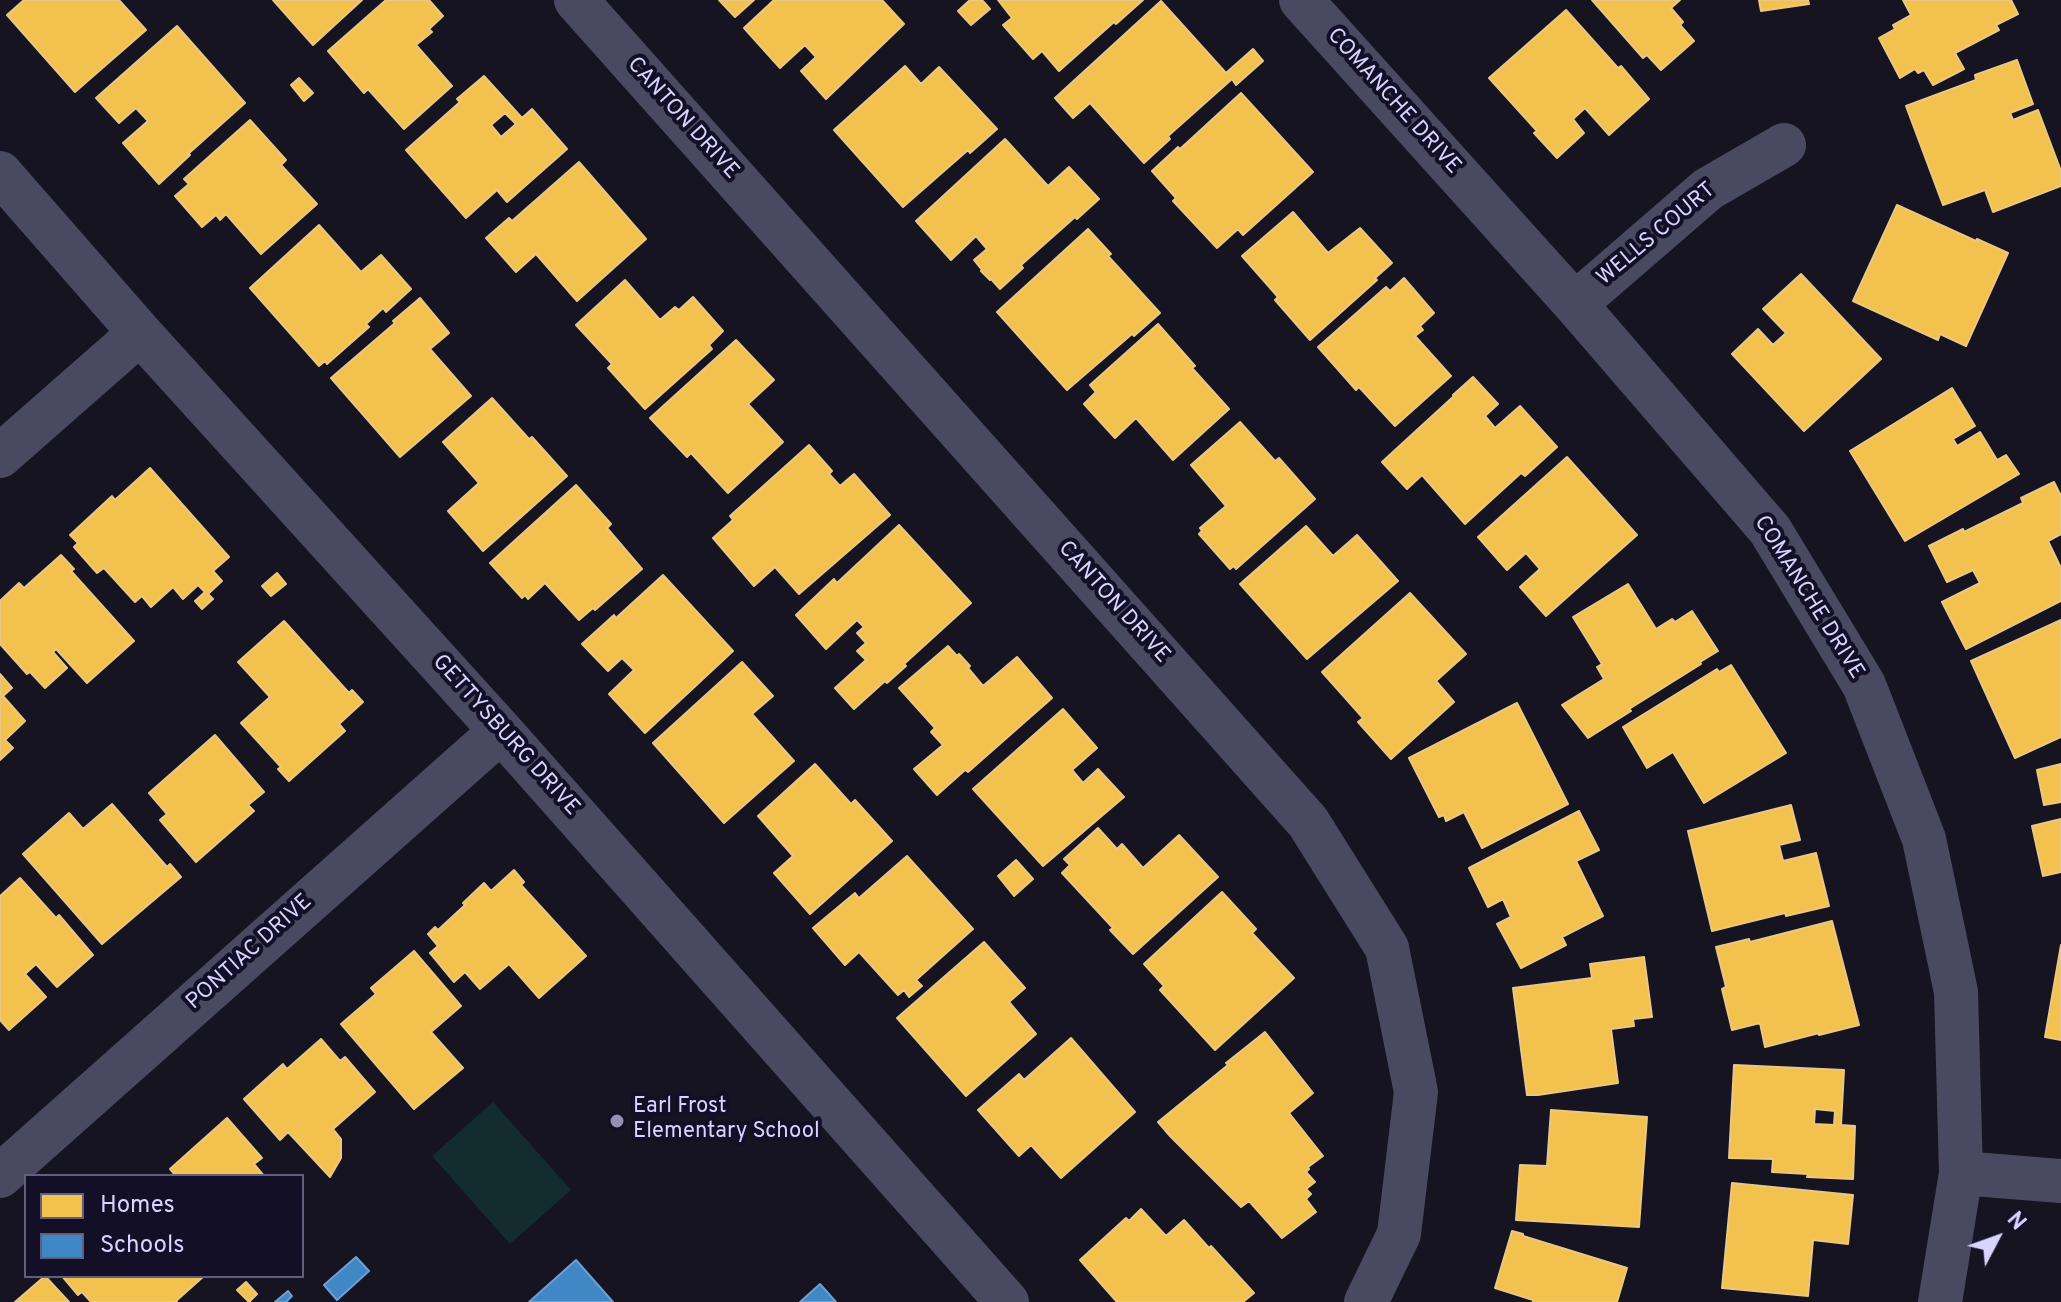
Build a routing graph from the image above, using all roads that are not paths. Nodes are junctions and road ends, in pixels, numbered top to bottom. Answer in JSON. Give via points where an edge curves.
{"nodes":[{"id":1,"x":576,"y":0,"type":"edge"},
{"id":2,"x":1301,"y":0,"type":"edge"},
{"id":3,"x":1784,"y":145,"type":"dead end"},
{"id":4,"x":0,"y":173,"type":"edge"},
{"id":5,"x":1575,"y":304,"type":"junction"},
{"id":6,"x":140,"y":333,"type":"junction"},
{"id":7,"x":0,"y":456,"type":"edge"},
{"id":8,"x":501,"y":731,"type":"junction"},
{"id":9,"x":1961,"y":1173,"type":"junction"},
{"id":10,"x":0,"y":1176,"type":"edge"},
{"id":11,"x":2061,"y":1181,"type":"edge"},
{"id":12,"x":1007,"y":1302,"type":"edge"},
{"id":13,"x":1366,"y":1302,"type":"edge"},
{"id":14,"x":1940,"y":1302,"type":"edge"}],
"edges":[{"from":1,"to":13,"type":"street","name":"CANTON DRIVE","via":[[1308,822],[1387,948],[1416,1092],[1399,1234]]},
{"from":2,"to":5,"type":"street","name":"COMANCHE DRIVE"},
{"from":3,"to":5,"type":"street","name":"WELLS COURT","via":[[1708,189]]},
{"from":4,"to":6,"type":"street","name":"GETTYSBURG DRIVE"},
{"from":5,"to":9,"type":"street","name":"COMANCHE DRIVE","via":[[1770,530],[1864,685],[1924,839],[1956,992]]},
{"from":6,"to":7,"type":"street"},
{"from":6,"to":8,"type":"street","name":"GETTYSBURG DRIVE"},
{"from":8,"to":10,"type":"street","name":"PONTIAC DRIVE"},
{"from":8,"to":12,"type":"street","name":"GETTYSBURG DRIVE"},
{"from":9,"to":11,"type":"street"},
{"from":9,"to":14,"type":"street","name":"COMANCHE DRIVE"}]}
